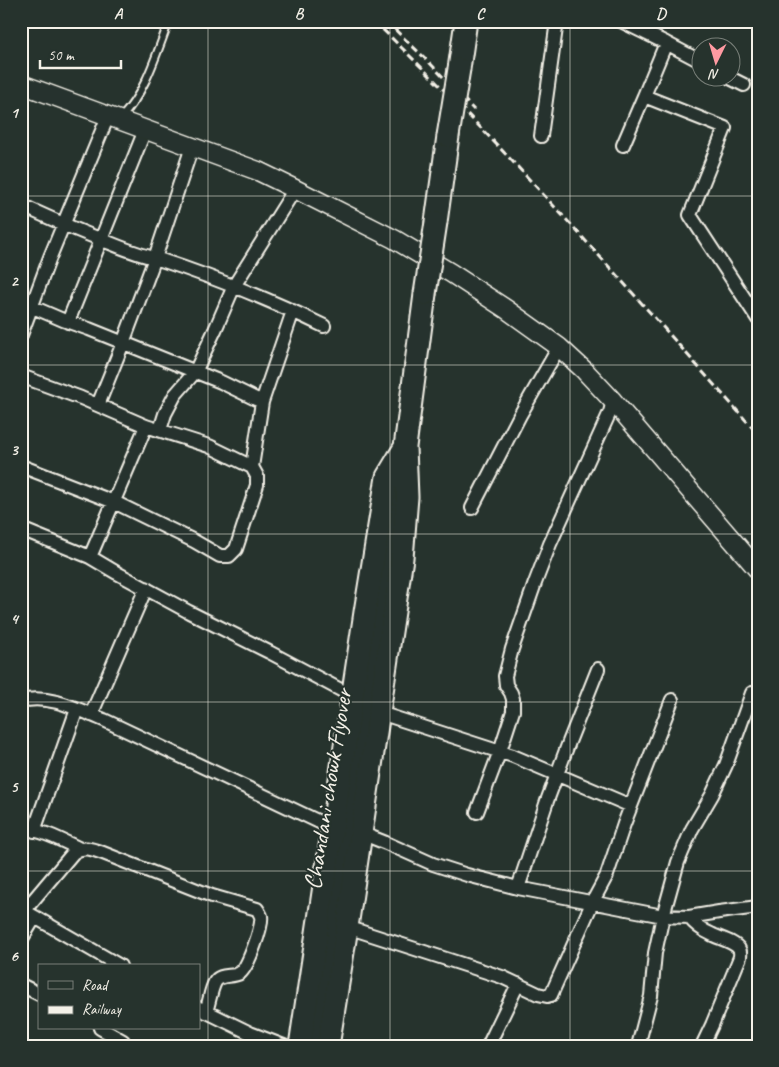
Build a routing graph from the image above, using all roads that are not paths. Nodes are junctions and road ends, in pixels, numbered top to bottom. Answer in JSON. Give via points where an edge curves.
{"nodes":[{"id":1,"x":169,"y":21,"type":"edge"},
{"id":2,"x":466,"y":21,"type":"edge"},
{"id":3,"x":557,"y":21,"type":"edge"},
{"id":4,"x":621,"y":21,"type":"edge"},
{"id":5,"x":666,"y":43,"type":"junction"},
{"id":6,"x":692,"y":57,"type":"edge"},
{"id":7,"x":21,"y":84,"type":"edge"},
{"id":8,"x":644,"y":96,"type":"junction"},
{"id":9,"x":114,"y":118,"type":"junction"},
{"id":10,"x":146,"y":130,"type":"junction"},
{"id":11,"x":541,"y":136,"type":"dead end"},
{"id":12,"x":623,"y":145,"type":"dead end"},
{"id":13,"x":192,"y":147,"type":"junction"},
{"id":14,"x":295,"y":189,"type":"junction"},
{"id":15,"x":21,"y":205,"type":"edge"},
{"id":16,"x":64,"y":224,"type":"junction"},
{"id":17,"x":102,"y":240,"type":"junction"},
{"id":18,"x":155,"y":258,"type":"junction"},
{"id":19,"x":234,"y":286,"type":"junction"},
{"id":20,"x":27,"y":304,"type":"edge"},
{"id":21,"x":293,"y":311,"type":"junction"},
{"id":22,"x":758,"y":319,"type":"edge"},
{"id":23,"x":68,"y":322,"type":"junction"},
{"id":24,"x":324,"y":326,"type":"dead end"},
{"id":25,"x":21,"y":335,"type":"edge"},
{"id":26,"x":123,"y":343,"type":"junction"},
{"id":27,"x":559,"y":347,"type":"junction"},
{"id":28,"x":194,"y":372,"type":"junction"},
{"id":29,"x":21,"y":376,"type":"edge"},
{"id":30,"x":613,"y":401,"type":"junction"},
{"id":31,"x":262,"y":402,"type":"junction"},
{"id":32,"x":98,"y":405,"type":"junction"},
{"id":33,"x":146,"y":426,"type":"junction"},
{"id":34,"x":160,"y":430,"type":"junction"},
{"id":35,"x":405,"y":447,"type":"junction"},
{"id":36,"x":21,"y":466,"type":"edge"},
{"id":37,"x":252,"y":468,"type":"junction"},
{"id":38,"x":114,"y":502,"type":"junction"},
{"id":39,"x":472,"y":508,"type":"dead end"},
{"id":40,"x":21,"y":529,"type":"edge"},
{"id":41,"x":90,"y":557,"type":"junction"},
{"id":42,"x":758,"y":570,"type":"edge"},
{"id":43,"x":146,"y":588,"type":"junction"},
{"id":44,"x":598,"y":670,"type":"dead end"},
{"id":45,"x":752,"y":693,"type":"dead end"},
{"id":46,"x":352,"y":696,"type":"junction"},
{"id":47,"x":21,"y":700,"type":"edge"},
{"id":48,"x":672,"y":700,"type":"dead end"},
{"id":49,"x":77,"y":709,"type":"junction"},
{"id":50,"x":380,"y":713,"type":"junction"},
{"id":51,"x":91,"y":714,"type":"junction"},
{"id":52,"x":500,"y":751,"type":"junction"},
{"id":53,"x":557,"y":775,"type":"junction"},
{"id":54,"x":631,"y":806,"type":"junction"},
{"id":55,"x":477,"y":812,"type":"dead end"},
{"id":56,"x":332,"y":828,"type":"junction"},
{"id":57,"x":28,"y":832,"type":"edge"},
{"id":58,"x":361,"y":833,"type":"junction"},
{"id":59,"x":78,"y":848,"type":"junction"},
{"id":60,"x":518,"y":888,"type":"junction"},
{"id":61,"x":594,"y":901,"type":"junction"},
{"id":62,"x":758,"y":906,"type":"edge"},
{"id":63,"x":27,"y":912,"type":"edge"},
{"id":64,"x":663,"y":916,"type":"junction"},
{"id":65,"x":689,"y":917,"type":"junction"},
{"id":66,"x":347,"y":927,"type":"junction"},
{"id":67,"x":21,"y":940,"type":"edge"},
{"id":68,"x":117,"y":964,"type":"edge"},
{"id":69,"x":21,"y":984,"type":"edge"},
{"id":70,"x":518,"y":984,"type":"junction"},
{"id":71,"x":38,"y":993,"type":"edge"},
{"id":72,"x":202,"y":1010,"type":"edge"},
{"id":73,"x":103,"y":1030,"type":"edge"},
{"id":74,"x":127,"y":1030,"type":"edge"},
{"id":75,"x":122,"y":1043,"type":"edge"},
{"id":76,"x":286,"y":1045,"type":"edge"},
{"id":77,"x":315,"y":1046,"type":"edge"},
{"id":78,"x":328,"y":1046,"type":"edge"},
{"id":79,"x":488,"y":1046,"type":"edge"},
{"id":80,"x":638,"y":1046,"type":"edge"},
{"id":81,"x":702,"y":1046,"type":"edge"}],
"edges":[{"from":1,"to":9,"type":"lane","via":[[143,87],[130,108]]},
{"from":2,"to":35,"type":"highway","bridge":true},
{"from":3,"to":11,"type":"street"},
{"from":4,"to":5,"type":"street"},
{"from":5,"to":6,"type":"street"},
{"from":5,"to":8,"type":"street"},
{"from":7,"to":9,"type":"main road"},
{"from":8,"to":12,"type":"street"},
{"from":8,"to":22,"type":"street","via":[[726,128],[690,215]]},
{"from":9,"to":10,"type":"main road"},
{"from":9,"to":16,"type":"street"},
{"from":10,"to":13,"type":"main road"},
{"from":10,"to":17,"type":"street"},
{"from":13,"to":14,"type":"main road","via":[[258,171]]},
{"from":13,"to":18,"type":"street"},
{"from":14,"to":19,"type":"street"},
{"from":14,"to":27,"type":"main road","via":[[394,239],[451,273]]},
{"from":15,"to":16,"type":"street"},
{"from":16,"to":17,"type":"street"},
{"from":16,"to":20,"type":"street"},
{"from":17,"to":18,"type":"street"},
{"from":17,"to":23,"type":"street"},
{"from":18,"to":19,"type":"street"},
{"from":18,"to":26,"type":"street"},
{"from":19,"to":21,"type":"street"},
{"from":19,"to":28,"type":"street"},
{"from":20,"to":23,"type":"street"},
{"from":20,"to":25,"type":"street"},
{"from":21,"to":24,"type":"street"},
{"from":21,"to":31,"type":"street"},
{"from":23,"to":26,"type":"street"},
{"from":26,"to":28,"type":"street"},
{"from":26,"to":32,"type":"street"},
{"from":27,"to":30,"type":"main road"},
{"from":27,"to":39,"type":"street"},
{"from":28,"to":31,"type":"street"},
{"from":28,"to":34,"type":"street","via":[[175,395]]},
{"from":29,"to":32,"type":"street"},
{"from":30,"to":42,"type":"main road"},
{"from":30,"to":52,"type":"street","via":[[550,544],[512,649],[506,685],[513,700],[513,711]]},
{"from":31,"to":37,"type":"street"},
{"from":32,"to":33,"type":"street"},
{"from":33,"to":34,"type":"street"},
{"from":33,"to":38,"type":"street"},
{"from":34,"to":37,"type":"street","via":[[209,446]]},
{"from":35,"to":46,"type":"highway","via":[[387,477]]},
{"from":35,"to":50,"type":"highway","via":[[407,497],[402,558]]},
{"from":35,"to":77,"type":"main road","name":"Chandani chowk Flyover"},
{"from":36,"to":38,"type":"street"},
{"from":37,"to":38,"type":"street","via":[[257,476],[257,485],[236,548],[229,556],[220,556]]},
{"from":38,"to":41,"type":"street"},
{"from":40,"to":41,"type":"street"},
{"from":41,"to":43,"type":"street"},
{"from":43,"to":46,"type":"street"},
{"from":43,"to":51,"type":"street"},
{"from":44,"to":53,"type":"street"},
{"from":45,"to":64,"type":"street","via":[[726,765],[682,851]]},
{"from":46,"to":56,"type":"highway"},
{"from":47,"to":49,"type":"street","via":[[46,699]]},
{"from":48,"to":54,"type":"street"},
{"from":49,"to":51,"type":"street"},
{"from":49,"to":57,"type":"street"},
{"from":50,"to":52,"type":"street"},
{"from":50,"to":58,"type":"highway"},
{"from":51,"to":56,"type":"street"},
{"from":52,"to":53,"type":"street"},
{"from":52,"to":55,"type":"street"},
{"from":53,"to":54,"type":"street"},
{"from":53,"to":60,"type":"street"},
{"from":54,"to":61,"type":"street","via":[[607,875]]},
{"from":56,"to":76,"type":"highway"},
{"from":57,"to":59,"type":"street","via":[[55,838]]},
{"from":58,"to":60,"type":"street","via":[[447,869]]},
{"from":58,"to":66,"type":"highway"},
{"from":59,"to":63,"type":"street"},
{"from":59,"to":72,"type":"street","via":[[103,853],[212,896],[257,909],[261,915],[260,925],[245,966],[240,973],[222,976],[215,981]]},
{"from":60,"to":61,"type":"street"},
{"from":61,"to":64,"type":"street"},
{"from":61,"to":70,"type":"street","via":[[551,995],[538,994]]},
{"from":62,"to":65,"type":"street"},
{"from":63,"to":67,"type":"street"},
{"from":63,"to":68,"type":"street"},
{"from":64,"to":65,"type":"street"},
{"from":64,"to":80,"type":"street","via":[[651,996]]},
{"from":65,"to":81,"type":"street","via":[[696,925],[740,951]]},
{"from":66,"to":70,"type":"street"},
{"from":66,"to":78,"type":"highway"},
{"from":69,"to":71,"type":"street"},
{"from":70,"to":79,"type":"street"},
{"from":72,"to":76,"type":"street","via":[[250,1033]]},
{"from":73,"to":75,"type":"street"},
{"from":74,"to":75,"type":"street"}]}
